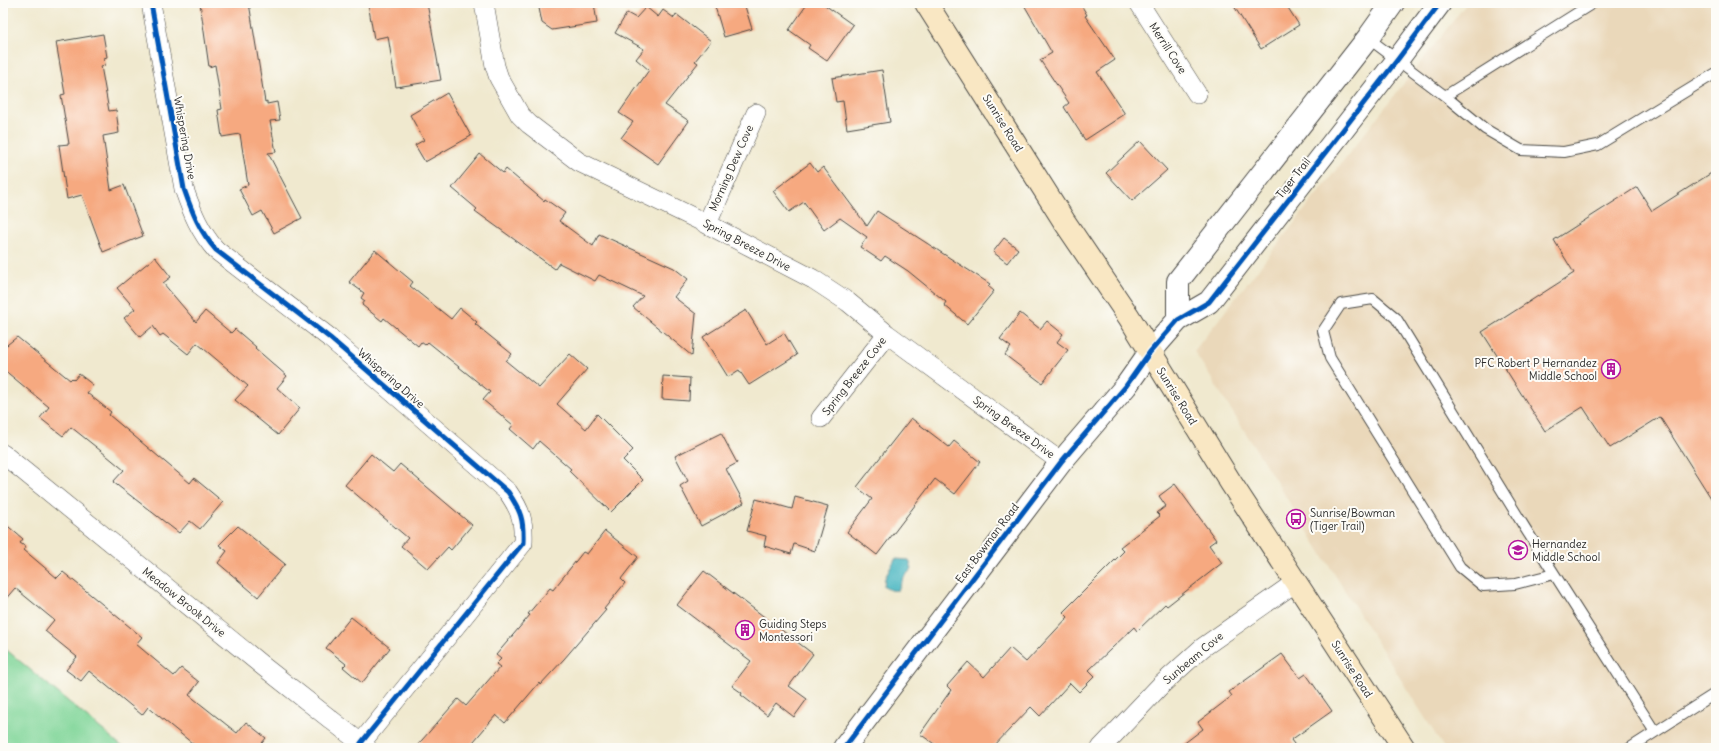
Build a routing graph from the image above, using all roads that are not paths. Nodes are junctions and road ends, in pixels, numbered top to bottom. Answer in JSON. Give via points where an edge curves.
{"nodes":[{"id":1,"x":151,"y":3,"type":"edge"},
{"id":2,"x":484,"y":3,"type":"edge"},
{"id":3,"x":926,"y":3,"type":"edge"},
{"id":4,"x":1139,"y":3,"type":"edge"},
{"id":5,"x":1393,"y":3,"type":"edge"},
{"id":6,"x":1440,"y":3,"type":"edge"},
{"id":7,"x":1593,"y":3,"type":"edge"},
{"id":8,"x":1368,"y":38,"type":"junction"},
{"id":9,"x":1398,"y":59,"type":"junction"},
{"id":10,"x":1716,"y":73,"type":"edge"},
{"id":11,"x":1197,"y":94,"type":"dead end"},
{"id":12,"x":1445,"y":96,"type":"junction"},
{"id":13,"x":756,"y":113,"type":"dead end"},
{"id":14,"x":707,"y":224,"type":"junction"},
{"id":15,"x":1178,"y":320,"type":"junction"},
{"id":16,"x":886,"y":334,"type":"junction"},
{"id":17,"x":1150,"y":352,"type":"junction"},
{"id":18,"x":821,"y":418,"type":"dead end"},
{"id":19,"x":3,"y":454,"type":"edge"},
{"id":20,"x":1061,"y":462,"type":"junction"},
{"id":21,"x":1554,"y":574,"type":"junction"},
{"id":22,"x":1296,"y":582,"type":"junction"},
{"id":23,"x":1716,"y":693,"type":"edge"},
{"id":24,"x":1655,"y":732,"type":"junction"},
{"id":25,"x":364,"y":745,"type":"edge"},
{"id":26,"x":844,"y":748,"type":"edge"},
{"id":27,"x":1101,"y":748,"type":"edge"},
{"id":28,"x":1404,"y":748,"type":"edge"},
{"id":29,"x":1630,"y":748,"type":"edge"}],
"edges":[{"from":1,"to":25,"type":"street","name":"Whispering Drive","via":[[184,189],[193,216],[207,240],[216,250],[330,338],[508,492],[519,507],[523,543]]},
{"from":2,"to":14,"type":"street","name":"Spring Breeze Drive","via":[[494,66],[520,114],[529,124],[579,162]]},
{"from":3,"to":17,"type":"main road","name":"Sunrise Road"},
{"from":4,"to":11,"type":"street","name":"Merrill Cove"},
{"from":5,"to":8,"type":"street"},
{"from":6,"to":9,"type":"street","name":"Tiger Trail"},
{"from":7,"to":12,"type":"lane"},
{"from":8,"to":9,"type":"lane"},
{"from":8,"to":15,"type":"street","via":[[1178,282]]},
{"from":9,"to":12,"type":"lane"},
{"from":9,"to":15,"type":"street","name":"Tiger Trail","via":[[1209,302]]},
{"from":10,"to":12,"type":"lane","via":[[1598,145],[1564,152],[1521,150],[1485,129]]},
{"from":13,"to":14,"type":"street","name":"Morning Dew Cove"},
{"from":14,"to":16,"type":"street","name":"Spring Breeze Drive","via":[[813,279],[848,302]]},
{"from":15,"to":17,"type":"street","name":"Tiger Trail"},
{"from":16,"to":18,"type":"street","name":"Spring Breeze Cove"},
{"from":16,"to":20,"type":"street","name":"Spring Breeze Drive"},
{"from":17,"to":20,"type":"street","name":"East Bowman Road","via":[[1126,386]]},
{"from":17,"to":22,"type":"main road","name":"Sunrise Road"},
{"from":19,"to":25,"type":"street","name":"Meadow Brook Drive","via":[[264,668]]},
{"from":20,"to":26,"type":"street","name":"East Bowman Road"},
{"from":21,"to":21,"type":"lane","via":[[1396,318],[1373,299],[1340,304],[1323,331],[1330,358],[1460,568],[1483,586],[1514,584]]},
{"from":21,"to":24,"type":"lane"},
{"from":22,"to":27,"type":"street","name":"Sunbeam Cove","via":[[1202,648],[1160,686]]},
{"from":22,"to":28,"type":"main road","name":"Sunrise Road"},
{"from":23,"to":24,"type":"lane"},
{"from":24,"to":29,"type":"lane"}]}
